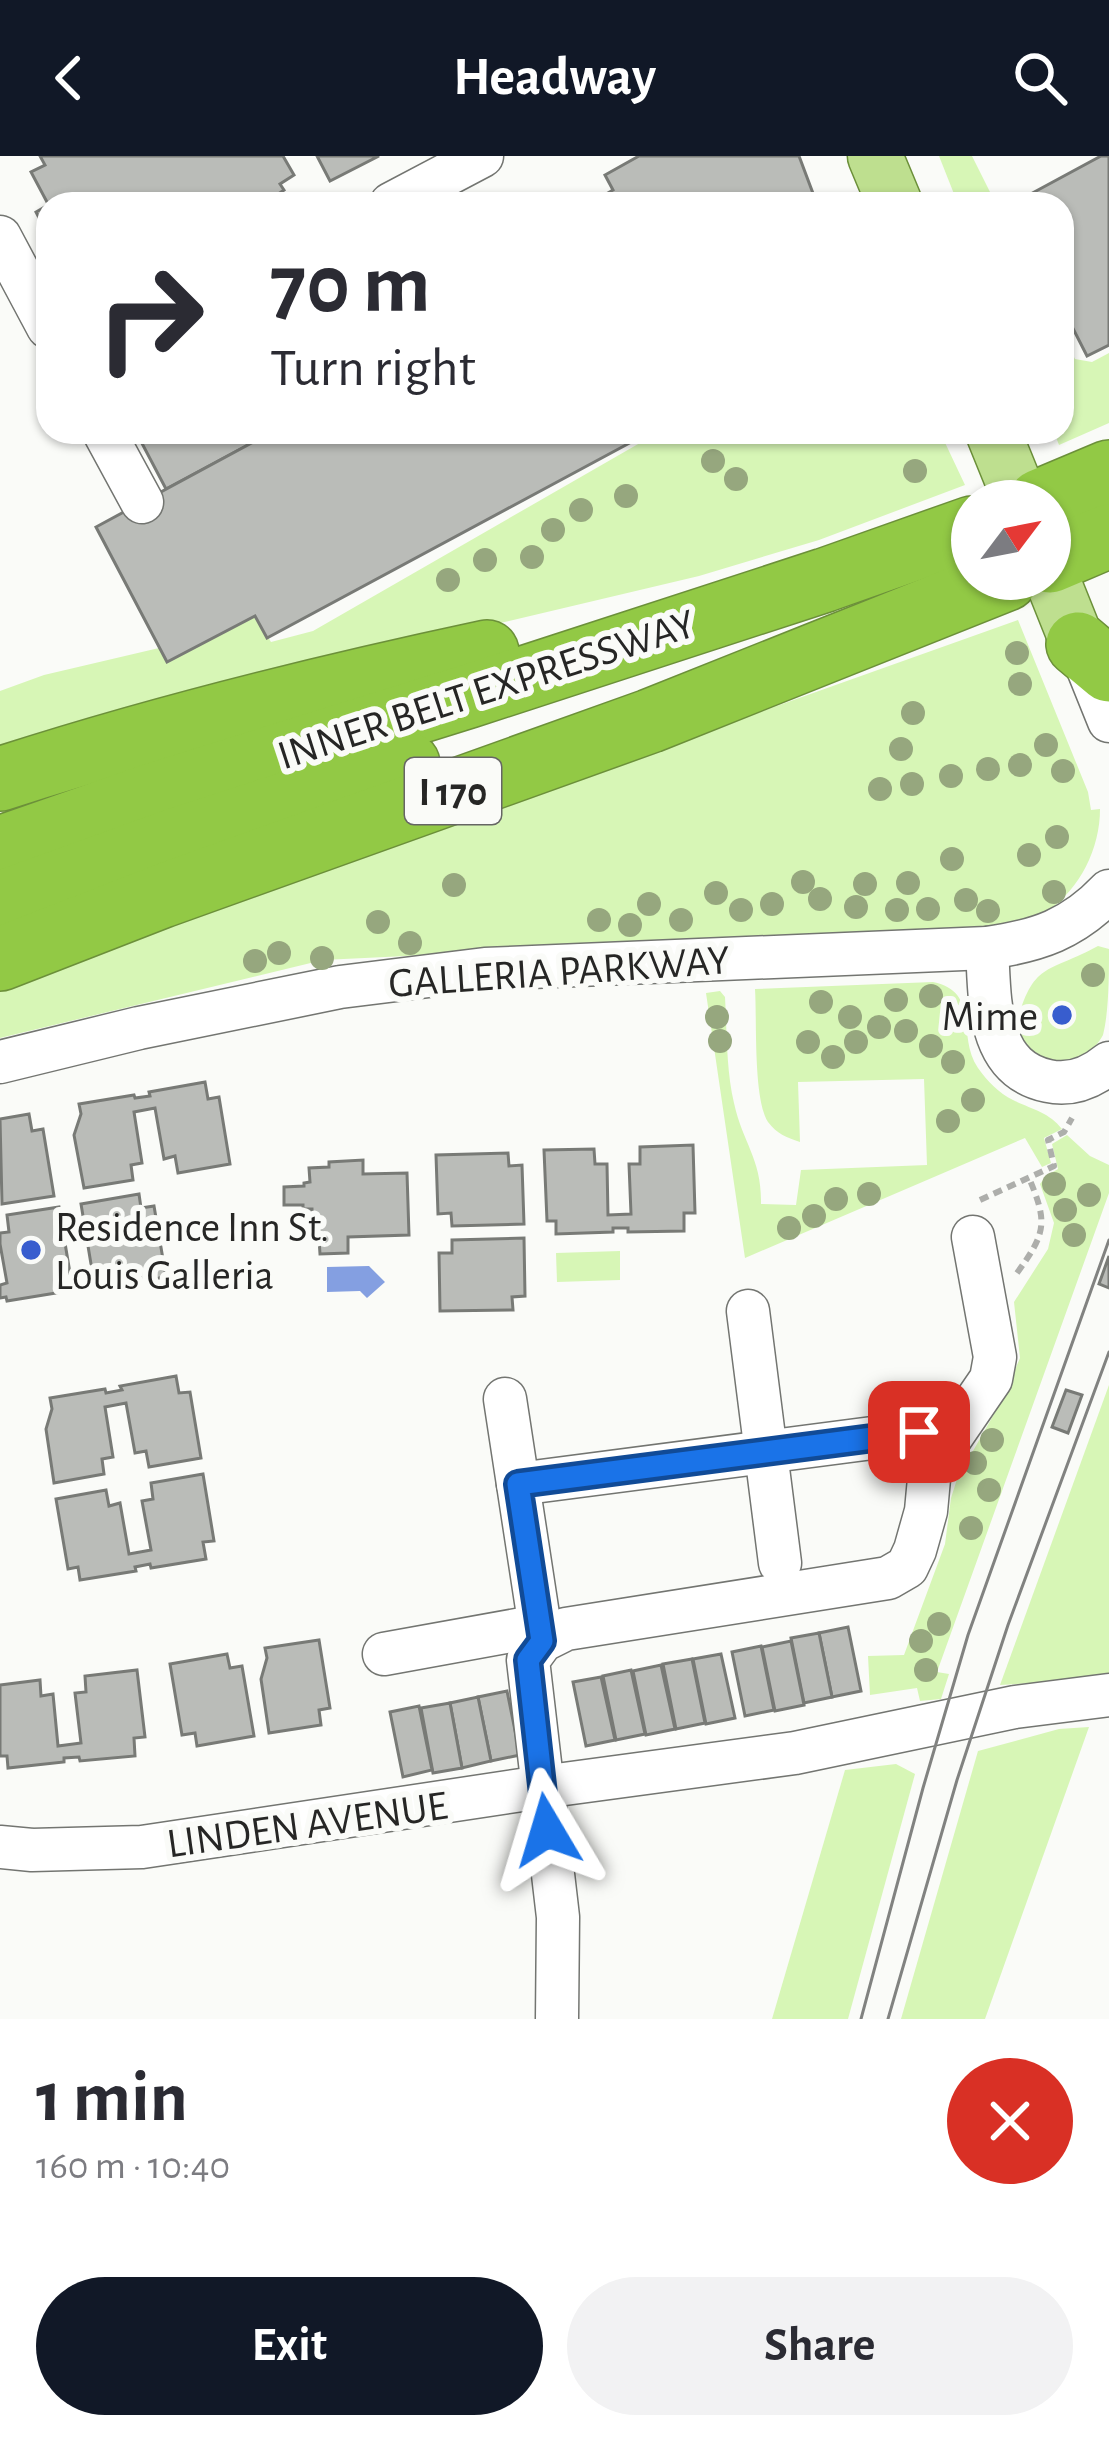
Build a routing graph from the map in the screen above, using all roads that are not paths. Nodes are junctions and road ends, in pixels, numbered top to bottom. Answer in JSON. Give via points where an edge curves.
{"nodes":[{"id":1,"x":482,"y":156,"type":"edge"},
{"id":2,"x":875,"y":156,"type":"edge"},
{"id":3,"x":414,"y":192,"type":"edge"},
{"id":4,"x":890,"y":192,"type":"edge"},
{"id":5,"x":0,"y":237,"type":"edge"},
{"id":6,"x":36,"y":304,"type":"edge"},
{"id":7,"x":111,"y":444,"type":"edge"},
{"id":8,"x":998,"y":444,"type":"edge"},
{"id":9,"x":1109,"y":472,"type":"edge"},
{"id":10,"x":1012,"y":480,"type":"edge"},
{"id":11,"x":1071,"y":488,"type":"edge"},
{"id":12,"x":142,"y":502,"type":"dead end"},
{"id":13,"x":1109,"y":536,"type":"edge"},
{"id":14,"x":1071,"y":553,"type":"edge"},
{"id":15,"x":951,"y":573,"type":"edge"},
{"id":16,"x":951,"y":574,"type":"edge"},
{"id":17,"x":951,"y":575,"type":"edge"},
{"id":18,"x":1064,"y":600,"type":"edge"},
{"id":19,"x":691,"y":622,"type":"junction"},
{"id":20,"x":1094,"y":657,"type":"edge"},
{"id":21,"x":1109,"y":721,"type":"edge"},
{"id":22,"x":0,"y":779,"type":"edge"},
{"id":23,"x":0,"y":848,"type":"edge"},
{"id":24,"x":1109,"y":891,"type":"edge"},
{"id":25,"x":0,"y":903,"type":"edge"},
{"id":26,"x":987,"y":948,"type":"junction"},
{"id":27,"x":0,"y":958,"type":"edge"},
{"id":28,"x":0,"y":1062,"type":"edge"},
{"id":29,"x":1109,"y":1063,"type":"edge"},
{"id":30,"x":973,"y":1237,"type":"dead end"},
{"id":31,"x":748,"y":1311,"type":"dead end"},
{"id":32,"x":505,"y":1399,"type":"dead end"},
{"id":33,"x":957,"y":1427,"type":"junction"},
{"id":34,"x":766,"y":1452,"type":"junction"},
{"id":35,"x":518,"y":1484,"type":"junction"},
{"id":36,"x":780,"y":1563,"type":"dead end"},
{"id":37,"x":540,"y":1633,"type":"junction"},
{"id":38,"x":384,"y":1654,"type":"dead end"},
{"id":39,"x":1109,"y":1695,"type":"edge"},
{"id":40,"x":542,"y":1787,"type":"junction"},
{"id":41,"x":0,"y":1847,"type":"edge"},
{"id":42,"x":557,"y":2019,"type":"edge"}],
"edges":[{"from":1,"to":3,"type":"street"},
{"from":2,"to":4,"type":"main road"},
{"from":5,"to":6,"type":"street"},
{"from":7,"to":12,"type":"street"},
{"from":8,"to":10,"type":"main road"},
{"from":9,"to":11,"type":"highway"},
{"from":13,"to":14,"type":"highway"},
{"from":15,"to":19,"type":"highway","name":"INNER BELT EXPRESSWAY","number":"I 170"},
{"from":16,"to":25,"type":"highway","via":[[722,663]]},
{"from":17,"to":27,"type":"highway","name":"INNER BELT EXPRESSWAY","number":"I 170","via":[[759,680]]},
{"from":18,"to":20,"type":"main road"},
{"from":19,"to":22,"type":"highway","via":[[512,646],[325,688]]},
{"from":19,"to":23,"type":"highway","name":"INNER BELT EXPRESSWAY","number":"I 170"},
{"from":20,"to":21,"type":"street"},
{"from":24,"to":26,"type":"street","name":"GALLERIA PARKWAY","via":[[1049,935]]},
{"from":26,"to":28,"type":"street","name":"GALLERIA PARKWAY","via":[[485,969],[340,987]]},
{"from":26,"to":29,"type":"street","via":[[993,1026],[1024,1073],[1078,1082]]},
{"from":30,"to":33,"type":"street","via":[[994,1357],[991,1379]]},
{"from":31,"to":34,"type":"street"},
{"from":32,"to":35,"type":"street"},
{"from":33,"to":34,"type":"street"},
{"from":33,"to":37,"type":"street","via":[[930,1468],[915,1550],[907,1567],[888,1578]]},
{"from":34,"to":35,"type":"street"},
{"from":34,"to":36,"type":"street"},
{"from":35,"to":37,"type":"street"},
{"from":37,"to":38,"type":"street"},
{"from":37,"to":40,"type":"street","via":[[528,1660]]},
{"from":39,"to":40,"type":"street","name":"LINDEN AVENUE","via":[[795,1753]]},
{"from":40,"to":41,"type":"street","name":"LINDEN AVENUE","via":[[142,1847]]},
{"from":40,"to":42,"type":"street","via":[[558,1917]]}]}
